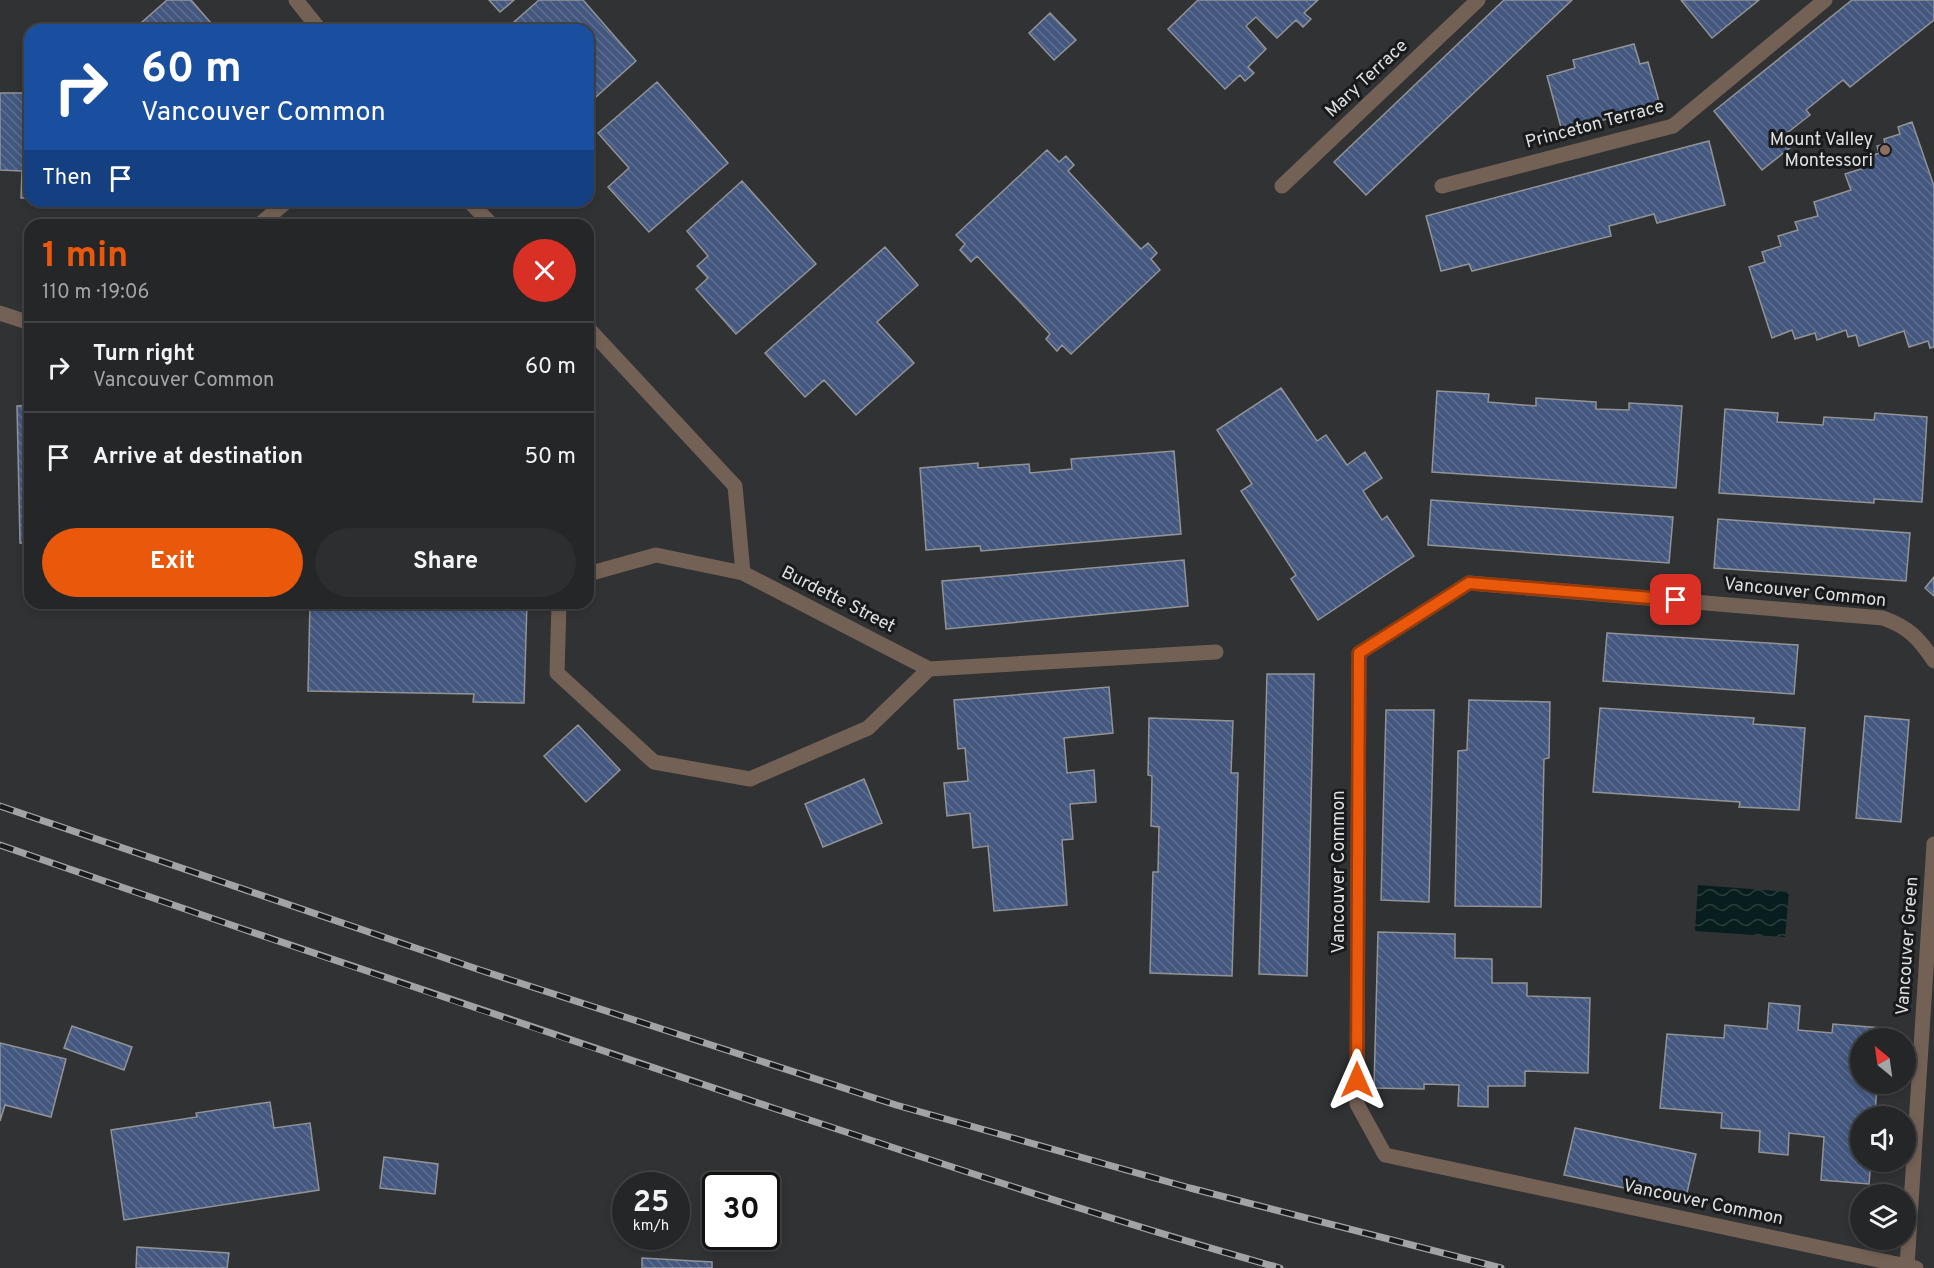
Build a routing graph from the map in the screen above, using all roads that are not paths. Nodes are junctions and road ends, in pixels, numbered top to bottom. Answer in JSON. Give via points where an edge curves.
{"nodes":[{"id":1,"x":296,"y":0,"type":"edge"},
{"id":2,"x":1478,"y":0,"type":"edge"},
{"id":3,"x":1825,"y":0,"type":"edge"},
{"id":4,"x":315,"y":24,"type":"edge"},
{"id":5,"x":1282,"y":186,"type":"dead end"},
{"id":6,"x":1442,"y":186,"type":"dead end"},
{"id":7,"x":280,"y":207,"type":"edge"},
{"id":8,"x":475,"y":207,"type":"edge"},
{"id":9,"x":266,"y":219,"type":"edge"},
{"id":10,"x":486,"y":219,"type":"edge"},
{"id":11,"x":0,"y":312,"type":"edge"},
{"id":12,"x":24,"y":321,"type":"edge"},
{"id":13,"x":594,"y":334,"type":"edge"},
{"id":14,"x":594,"y":572,"type":"edge"},
{"id":15,"x":742,"y":573,"type":"junction"},
{"id":16,"x":559,"y":609,"type":"edge"},
{"id":17,"x":1216,"y":652,"type":"dead end"},
{"id":18,"x":1934,"y":661,"type":"edge"},
{"id":19,"x":929,"y":669,"type":"junction"},
{"id":20,"x":1934,"y":844,"type":"edge"},
{"id":21,"x":1911,"y":1267,"type":"edge"}],
"edges":[{"from":1,"to":4,"type":"street"},
{"from":2,"to":5,"type":"street","name":"Mary Terrace"},
{"from":3,"to":6,"type":"street","name":"Princeton Terrace","via":[[1673,126]]},
{"from":7,"to":9,"type":"street"},
{"from":8,"to":10,"type":"street"},
{"from":11,"to":12,"type":"street"},
{"from":13,"to":15,"type":"street","via":[[735,486]]},
{"from":14,"to":15,"type":"street","name":"Burdette Street","via":[[656,555]]},
{"from":15,"to":19,"type":"street","name":"Burdette Street"},
{"from":16,"to":19,"type":"street","via":[[556,673],[654,762],[750,779],[868,728]]},
{"from":17,"to":19,"type":"street"},
{"from":18,"to":21,"type":"street","name":"Vancouver Common","via":[[1919,639],[1901,624],[1883,618],[1469,583],[1359,653],[1357,1104],[1385,1155]]},
{"from":20,"to":21,"type":"street","name":"Vancouver Green"}]}
